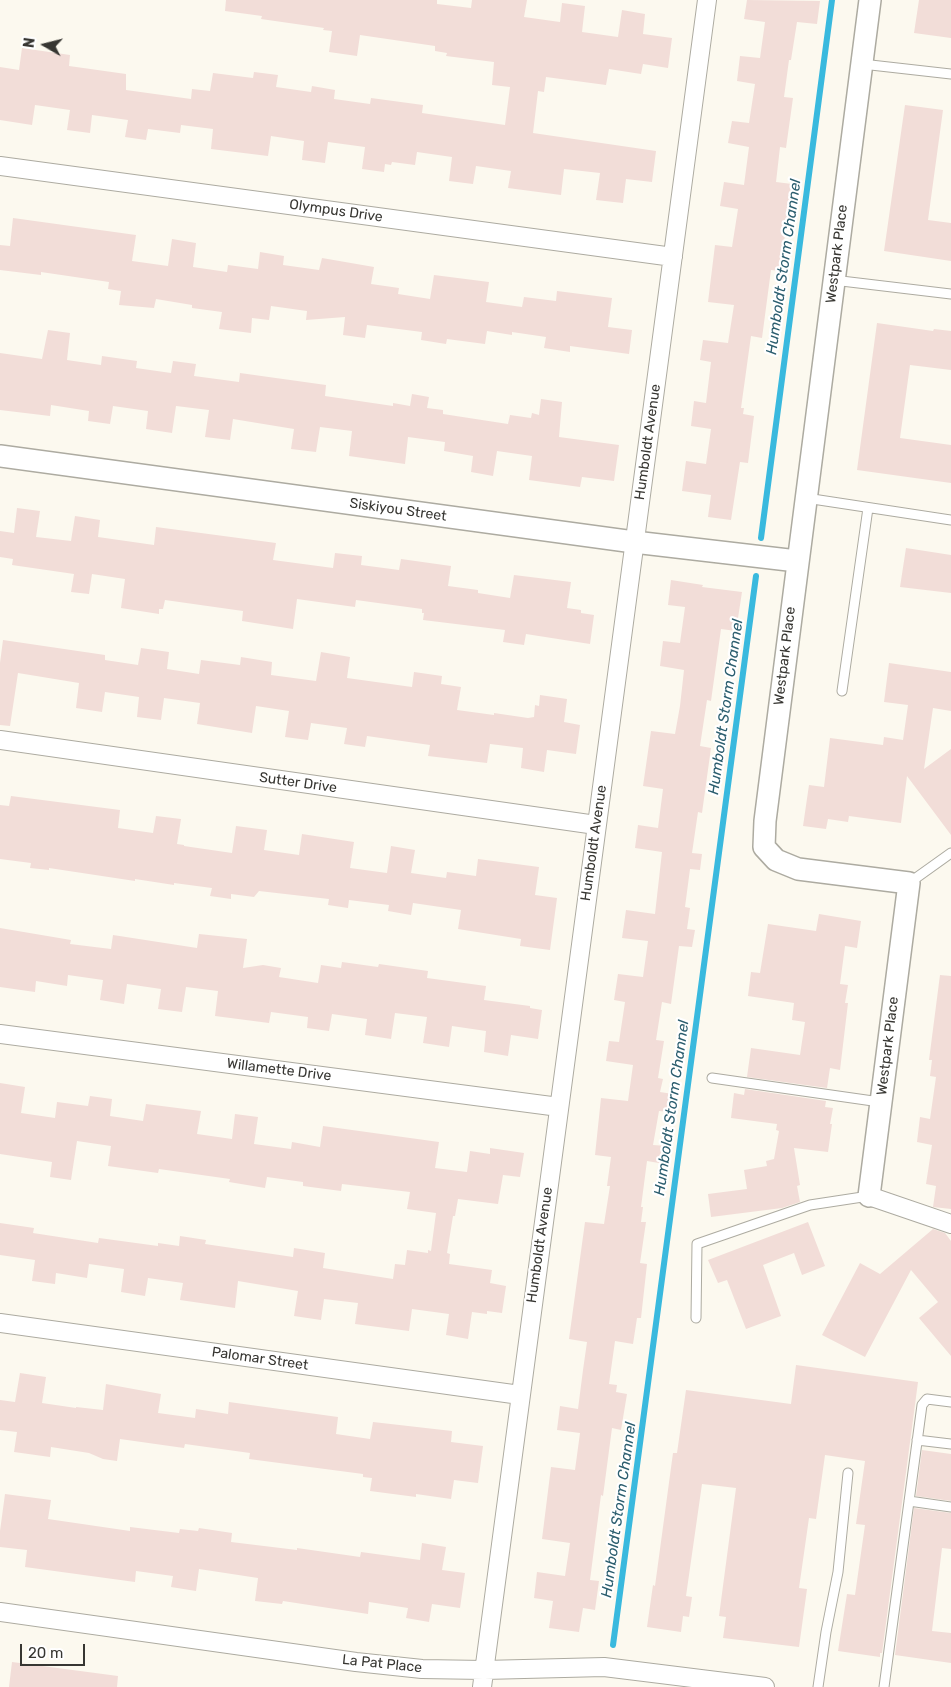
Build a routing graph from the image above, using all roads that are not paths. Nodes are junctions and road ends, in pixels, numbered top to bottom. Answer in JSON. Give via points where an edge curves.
{"nodes":[{"id":1,"x":707,"y":0,"type":"edge"},
{"id":2,"x":870,"y":0,"type":"edge"},
{"id":3,"x":862,"y":64,"type":"junction"},
{"id":4,"x":951,"y":74,"type":"edge"},
{"id":5,"x":0,"y":166,"type":"edge"},
{"id":6,"x":673,"y":256,"type":"junction"},
{"id":7,"x":833,"y":280,"type":"junction"},
{"id":8,"x":951,"y":294,"type":"edge"},
{"id":9,"x":0,"y":456,"type":"edge"},
{"id":10,"x":806,"y":498,"type":"junction"},
{"id":11,"x":868,"y":508,"type":"junction"},
{"id":12,"x":951,"y":520,"type":"edge"},
{"id":13,"x":634,"y":542,"type":"junction"},
{"id":14,"x":797,"y":561,"type":"junction"},
{"id":15,"x":842,"y":691,"type":"dead end"},
{"id":16,"x":0,"y":740,"type":"edge"},
{"id":17,"x":596,"y":825,"type":"junction"},
{"id":18,"x":951,"y":854,"type":"edge"},
{"id":19,"x":909,"y":883,"type":"junction"},
{"id":20,"x":0,"y":1034,"type":"edge"},
{"id":21,"x":712,"y":1078,"type":"dead end"},
{"id":22,"x":881,"y":1102,"type":"junction"},
{"id":23,"x":559,"y":1107,"type":"junction"},
{"id":24,"x":869,"y":1196,"type":"junction"},
{"id":25,"x":951,"y":1224,"type":"edge"},
{"id":26,"x":696,"y":1318,"type":"dead end"},
{"id":27,"x":0,"y":1324,"type":"edge"},
{"id":28,"x":520,"y":1395,"type":"junction"},
{"id":29,"x":951,"y":1402,"type":"edge"},
{"id":30,"x":917,"y":1440,"type":"junction"},
{"id":31,"x":951,"y":1444,"type":"edge"},
{"id":32,"x":848,"y":1473,"type":"dead end"},
{"id":33,"x":909,"y":1501,"type":"junction"},
{"id":34,"x":951,"y":1507,"type":"edge"},
{"id":35,"x":0,"y":1612,"type":"edge"},
{"id":36,"x":483,"y":1679,"type":"edge"},
{"id":37,"x":765,"y":1687,"type":"edge"},
{"id":38,"x":818,"y":1687,"type":"edge"},
{"id":39,"x":884,"y":1687,"type":"edge"}],
"edges":[{"from":1,"to":6,"type":"street","name":"Humboldt Avenue"},
{"from":2,"to":3,"type":"street","name":"Westpark Place"},
{"from":3,"to":4,"type":"lane"},
{"from":3,"to":7,"type":"street","name":"Westpark Place"},
{"from":5,"to":6,"type":"street","name":"Olympus Drive"},
{"from":6,"to":13,"type":"street","name":"Humboldt Avenue"},
{"from":7,"to":8,"type":"lane"},
{"from":7,"to":10,"type":"street","name":"Westpark Place"},
{"from":9,"to":13,"type":"street","name":"Siskiyou Street"},
{"from":10,"to":11,"type":"lane"},
{"from":10,"to":14,"type":"street","name":"Westpark Place"},
{"from":11,"to":12,"type":"lane"},
{"from":11,"to":15,"type":"lane"},
{"from":13,"to":14,"type":"street","name":"Siskiyou Street"},
{"from":13,"to":17,"type":"street","name":"Humboldt Avenue"},
{"from":14,"to":19,"type":"street","name":"Westpark Place","via":[[764,848],[776,860],[798,869]]},
{"from":16,"to":17,"type":"street","name":"Sutter Drive"},
{"from":17,"to":23,"type":"street","name":"Humboldt Avenue"},
{"from":18,"to":19,"type":"lane"},
{"from":19,"to":22,"type":"street","name":"Westpark Place"},
{"from":20,"to":23,"type":"street","name":"Willamette Drive"},
{"from":21,"to":22,"type":"lane"},
{"from":22,"to":24,"type":"street","name":"Westpark Place"},
{"from":23,"to":28,"type":"street","name":"Humboldt Avenue"},
{"from":24,"to":25,"type":"street"},
{"from":24,"to":26,"type":"lane","via":[[810,1205],[697,1244]]},
{"from":27,"to":28,"type":"street","name":"Palomar Street"},
{"from":28,"to":36,"type":"street","name":"Humboldt Avenue"},
{"from":29,"to":30,"type":"lane","via":[[924,1401]]},
{"from":30,"to":31,"type":"lane"},
{"from":30,"to":33,"type":"lane"},
{"from":32,"to":38,"type":"lane","via":[[838,1572]]},
{"from":33,"to":34,"type":"lane"},
{"from":33,"to":39,"type":"lane"},
{"from":35,"to":36,"type":"street","name":"La Pat Place"},
{"from":36,"to":37,"type":"street","name":"La Pat Place","via":[[611,1668]]}]}
